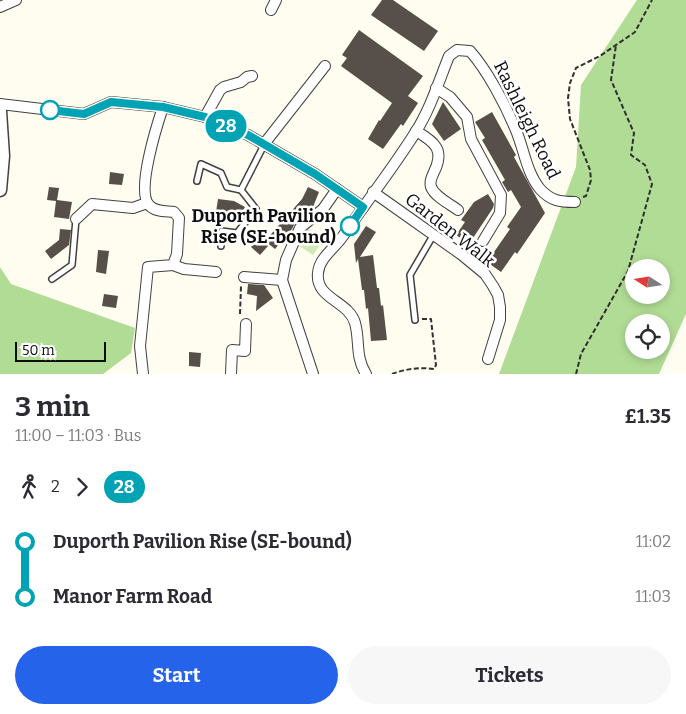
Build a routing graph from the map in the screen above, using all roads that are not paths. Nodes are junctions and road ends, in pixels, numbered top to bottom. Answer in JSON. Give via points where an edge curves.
{"nodes":[{"id":1,"x":16,"y":0,"type":"edge"},
{"id":2,"x":276,"y":0,"type":"edge"},
{"id":3,"x":0,"y":8,"type":"edge"},
{"id":4,"x":271,"y":10,"type":"dead end"},
{"id":5,"x":326,"y":66,"type":"dead end"},
{"id":6,"x":252,"y":76,"type":"dead end"},
{"id":7,"x":436,"y":88,"type":"junction"},
{"id":8,"x":0,"y":104,"type":"edge"},
{"id":9,"x":163,"y":107,"type":"junction"},
{"id":10,"x":0,"y":111,"type":"edge"},
{"id":11,"x":205,"y":117,"type":"junction"},
{"id":12,"x":416,"y":131,"type":"junction"},
{"id":13,"x":264,"y":144,"type":"junction"},
{"id":14,"x":197,"y":181,"type":"dead end"},
{"id":15,"x":337,"y":189,"type":"junction"},
{"id":16,"x":0,"y":190,"type":"edge"},
{"id":17,"x":241,"y":190,"type":"junction"},
{"id":18,"x":373,"y":192,"type":"junction"},
{"id":19,"x":575,"y":202,"type":"road end"},
{"id":20,"x":147,"y":203,"type":"junction"},
{"id":21,"x":363,"y":207,"type":"junction"},
{"id":22,"x":458,"y":210,"type":"dead end"},
{"id":23,"x":76,"y":219,"type":"joint"},
{"id":24,"x":434,"y":234,"type":"junction"},
{"id":25,"x":483,"y":241,"type":"dead end"},
{"id":26,"x":221,"y":246,"type":"dead end"},
{"id":27,"x":173,"y":265,"type":"junction"},
{"id":28,"x":216,"y":272,"type":"dead end"},
{"id":29,"x":244,"y":276,"type":"road end"},
{"id":30,"x":52,"y":279,"type":"dead end"},
{"id":31,"x":282,"y":280,"type":"junction"},
{"id":32,"x":415,"y":320,"type":"road end"},
{"id":33,"x":246,"y":324,"type":"road end"},
{"id":34,"x":488,"y":359,"type":"dead end"},
{"id":35,"x":143,"y":374,"type":"edge"},
{"id":36,"x":231,"y":374,"type":"edge"},
{"id":37,"x":313,"y":374,"type":"edge"},
{"id":38,"x":366,"y":374,"type":"edge"}],
"edges":[{"from":1,"to":3,"type":"street"},
{"from":2,"to":4,"type":"street"},
{"from":5,"to":13,"type":"street"},
{"from":6,"to":11,"type":"street","via":[[220,90]]},
{"from":7,"to":12,"type":"street","name":"Rashleigh Road"},
{"from":7,"to":19,"type":"street","name":"Rashleigh Road","via":[[450,56],[457,50],[470,51],[481,64],[515,128],[528,168],[540,189],[556,202]]},
{"from":7,"to":25,"type":"street","via":[[450,97],[467,117],[471,139],[501,195],[500,213]]},
{"from":8,"to":9,"type":"street","via":[[84,114],[111,102]]},
{"from":9,"to":11,"type":"street"},
{"from":9,"to":20,"type":"street","via":[[149,154],[144,191]]},
{"from":10,"to":16,"type":"street","via":[[3,156]]},
{"from":11,"to":13,"type":"street"},
{"from":12,"to":18,"type":"street","name":"Rashleigh Road"},
{"from":12,"to":22,"type":"street","via":[[430,139],[437,148],[439,162],[430,180],[432,188]]},
{"from":13,"to":15,"type":"street"},
{"from":13,"to":17,"type":"lane"},
{"from":14,"to":17,"type":"lane","via":[[201,164],[221,173],[227,187]]},
{"from":15,"to":21,"type":"street"},
{"from":15,"to":31,"type":"street","via":[[323,209],[300,228],[286,260]]},
{"from":17,"to":26,"type":"lane","via":[[256,209],[237,233],[222,231]]},
{"from":18,"to":21,"type":"street","name":"Rashleigh Road"},
{"from":18,"to":24,"type":"street","name":"Garden Walk"},
{"from":20,"to":23,"type":"street","via":[[133,208],[92,204]]},
{"from":20,"to":27,"type":"street","via":[[154,209],[174,212],[180,218]]},
{"from":21,"to":38,"type":"street","name":"Rashleigh Road","via":[[322,261],[318,273],[319,286],[341,305],[355,323],[359,360]]},
{"from":23,"to":30,"type":"lane","via":[[72,265]]},
{"from":24,"to":32,"type":"lane","via":[[410,275]]},
{"from":24,"to":34,"type":"street","name":"Garden Walk","via":[[485,274],[498,295],[500,320]]},
{"from":27,"to":28,"type":"street"},
{"from":27,"to":35,"type":"street","via":[[148,267],[140,346]]},
{"from":29,"to":31,"type":"street"},
{"from":31,"to":37,"type":"street"},
{"from":33,"to":36,"type":"street","via":[[246,351],[232,350]]}]}
